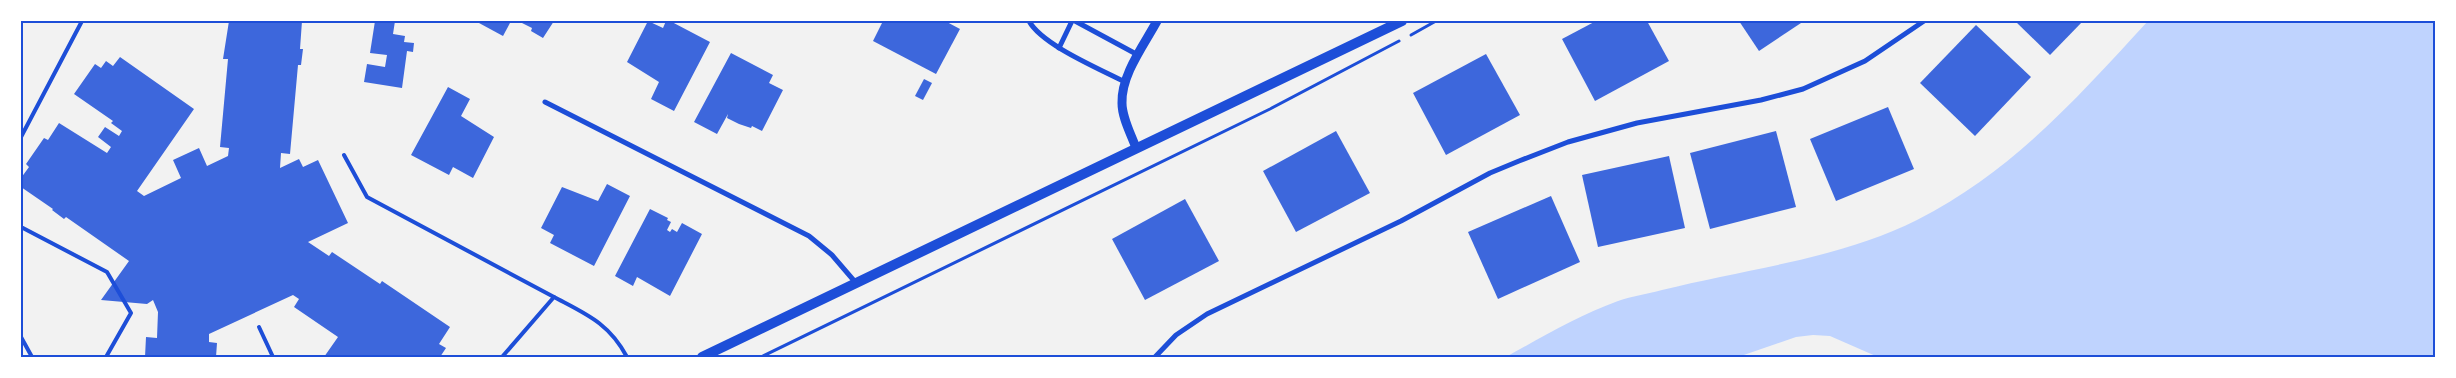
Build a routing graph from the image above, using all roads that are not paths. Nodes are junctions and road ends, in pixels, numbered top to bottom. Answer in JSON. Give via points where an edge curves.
{"nodes":[{"id":1,"x":82,"y":21,"type":"edge"},
{"id":2,"x":1029,"y":21,"type":"edge"},
{"id":3,"x":1074,"y":21,"type":"edge"},
{"id":4,"x":1157,"y":21,"type":"edge"},
{"id":5,"x":1402,"y":21,"type":"edge"},
{"id":6,"x":1924,"y":21,"type":"edge"},
{"id":7,"x":1059,"y":48,"type":"junction"},
{"id":8,"x":1139,"y":56,"type":"junction"},
{"id":9,"x":1126,"y":82,"type":"junction"},
{"id":10,"x":545,"y":102,"type":"dead end"},
{"id":11,"x":21,"y":137,"type":"edge"},
{"id":12,"x":1136,"y":148,"type":"junction"},
{"id":13,"x":344,"y":155,"type":"dead end"},
{"id":14,"x":21,"y":226,"type":"edge"},
{"id":15,"x":857,"y":283,"type":"junction"},
{"id":16,"x":554,"y":297,"type":"junction"},
{"id":17,"x":259,"y":327,"type":"dead end"},
{"id":18,"x":21,"y":336,"type":"edge"},
{"id":19,"x":32,"y":357,"type":"edge"},
{"id":20,"x":106,"y":357,"type":"edge"},
{"id":21,"x":273,"y":357,"type":"edge"},
{"id":22,"x":502,"y":357,"type":"edge"},
{"id":23,"x":627,"y":357,"type":"edge"},
{"id":24,"x":702,"y":357,"type":"edge"},
{"id":25,"x":1155,"y":357,"type":"edge"}],
"edges":[{"from":1,"to":11,"type":"lane"},
{"from":2,"to":7,"type":"street","via":[[1041,36]]},
{"from":3,"to":7,"type":"street"},
{"from":3,"to":8,"type":"street"},
{"from":4,"to":8,"type":"street"},
{"from":5,"to":12,"type":"main road"},
{"from":6,"to":25,"type":"street","via":[[1865,61],[1803,89],[1605,132],[1568,142],[1490,173],[1393,225],[1207,314],[1176,335]]},
{"from":7,"to":9,"type":"street"},
{"from":8,"to":9,"type":"street"},
{"from":9,"to":12,"type":"street","via":[[1122,105]]},
{"from":10,"to":15,"type":"street","via":[[809,236],[832,255]]},
{"from":12,"to":15,"type":"main road"},
{"from":13,"to":16,"type":"lane","via":[[367,197]]},
{"from":14,"to":20,"type":"lane","via":[[107,272],[131,313]]},
{"from":15,"to":24,"type":"main road"},
{"from":16,"to":22,"type":"lane"},
{"from":16,"to":23,"type":"lane","via":[[606,327],[618,339]]},
{"from":17,"to":21,"type":"lane"},
{"from":18,"to":19,"type":"lane"}]}
